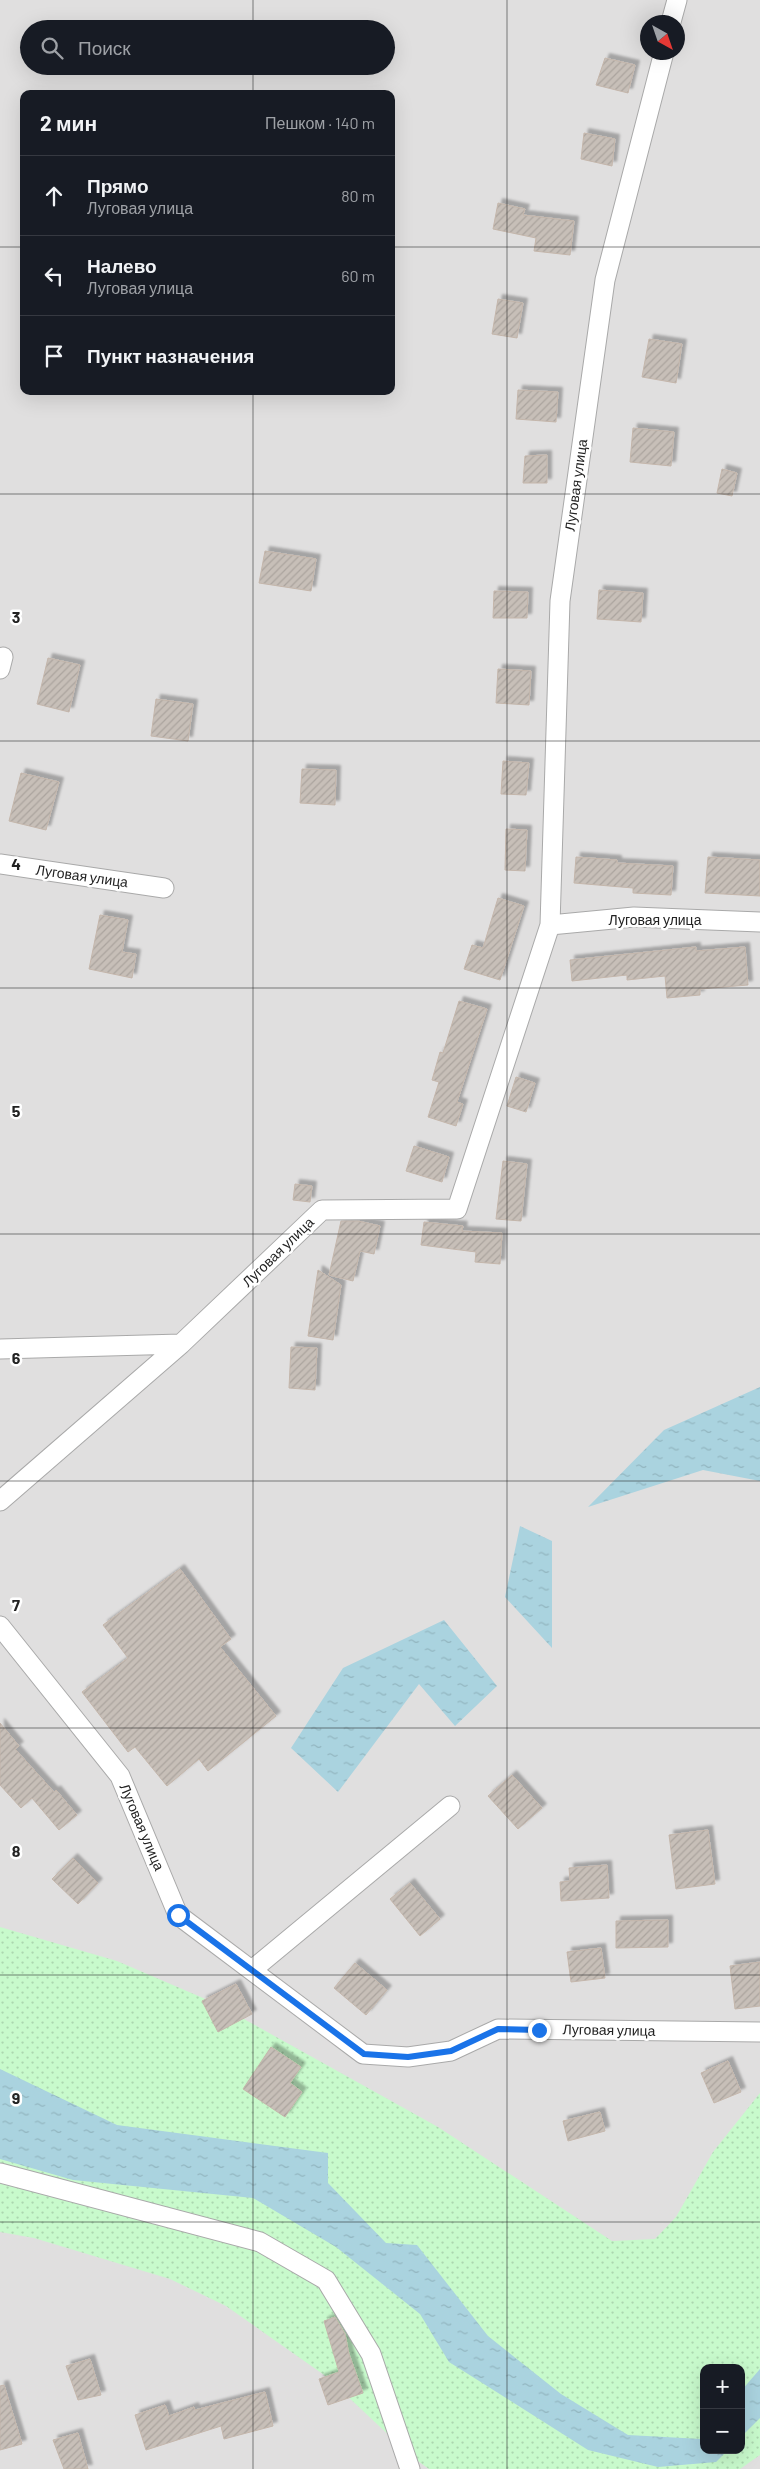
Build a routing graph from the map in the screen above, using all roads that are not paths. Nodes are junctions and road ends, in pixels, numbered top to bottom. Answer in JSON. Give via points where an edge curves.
{"nodes":[{"id":1,"x":676,"y":0,"type":"edge"},
{"id":2,"x":673,"y":15,"type":"edge"},
{"id":3,"x":662,"y":60,"type":"edge"},
{"id":4,"x":0,"y":864,"type":"edge"},
{"id":5,"x":164,"y":888,"type":"dead end"},
{"id":6,"x":760,"y":922,"type":"edge"},
{"id":7,"x":550,"y":925,"type":"junction"},
{"id":8,"x":181,"y":1344,"type":"junction"},
{"id":9,"x":0,"y":1349,"type":"edge"},
{"id":10,"x":0,"y":1501,"type":"edge"},
{"id":11,"x":0,"y":1626,"type":"edge"},
{"id":12,"x":450,"y":1806,"type":"dead end"},
{"id":13,"x":252,"y":1970,"type":"junction"},
{"id":14,"x":760,"y":2032,"type":"edge"},
{"id":15,"x":0,"y":2173,"type":"edge"},
{"id":16,"x":410,"y":2469,"type":"edge"}],
"edges":[{"from":1,"to":2,"type":"street"},
{"from":3,"to":7,"type":"street","name":"Луговая улица","via":[[605,280],[560,601]]},
{"from":4,"to":5,"type":"street","name":"Луговая улица"},
{"from":6,"to":7,"type":"street","name":"Луговая улица","via":[[634,917]]},
{"from":7,"to":8,"type":"street","name":"Луговая улица","via":[[457,1208],[322,1210]]},
{"from":8,"to":9,"type":"street"},
{"from":8,"to":10,"type":"street","name":"Луговая улица"},
{"from":11,"to":13,"type":"street","name":"Луговая улица","via":[[120,1776],[178,1915]]},
{"from":12,"to":13,"type":"street"},
{"from":13,"to":14,"type":"street","name":"Луговая улица","via":[[364,2054],[408,2057],[451,2051],[498,2029]]},
{"from":15,"to":16,"type":"street","via":[[260,2242],[326,2280],[371,2354]]}]}
